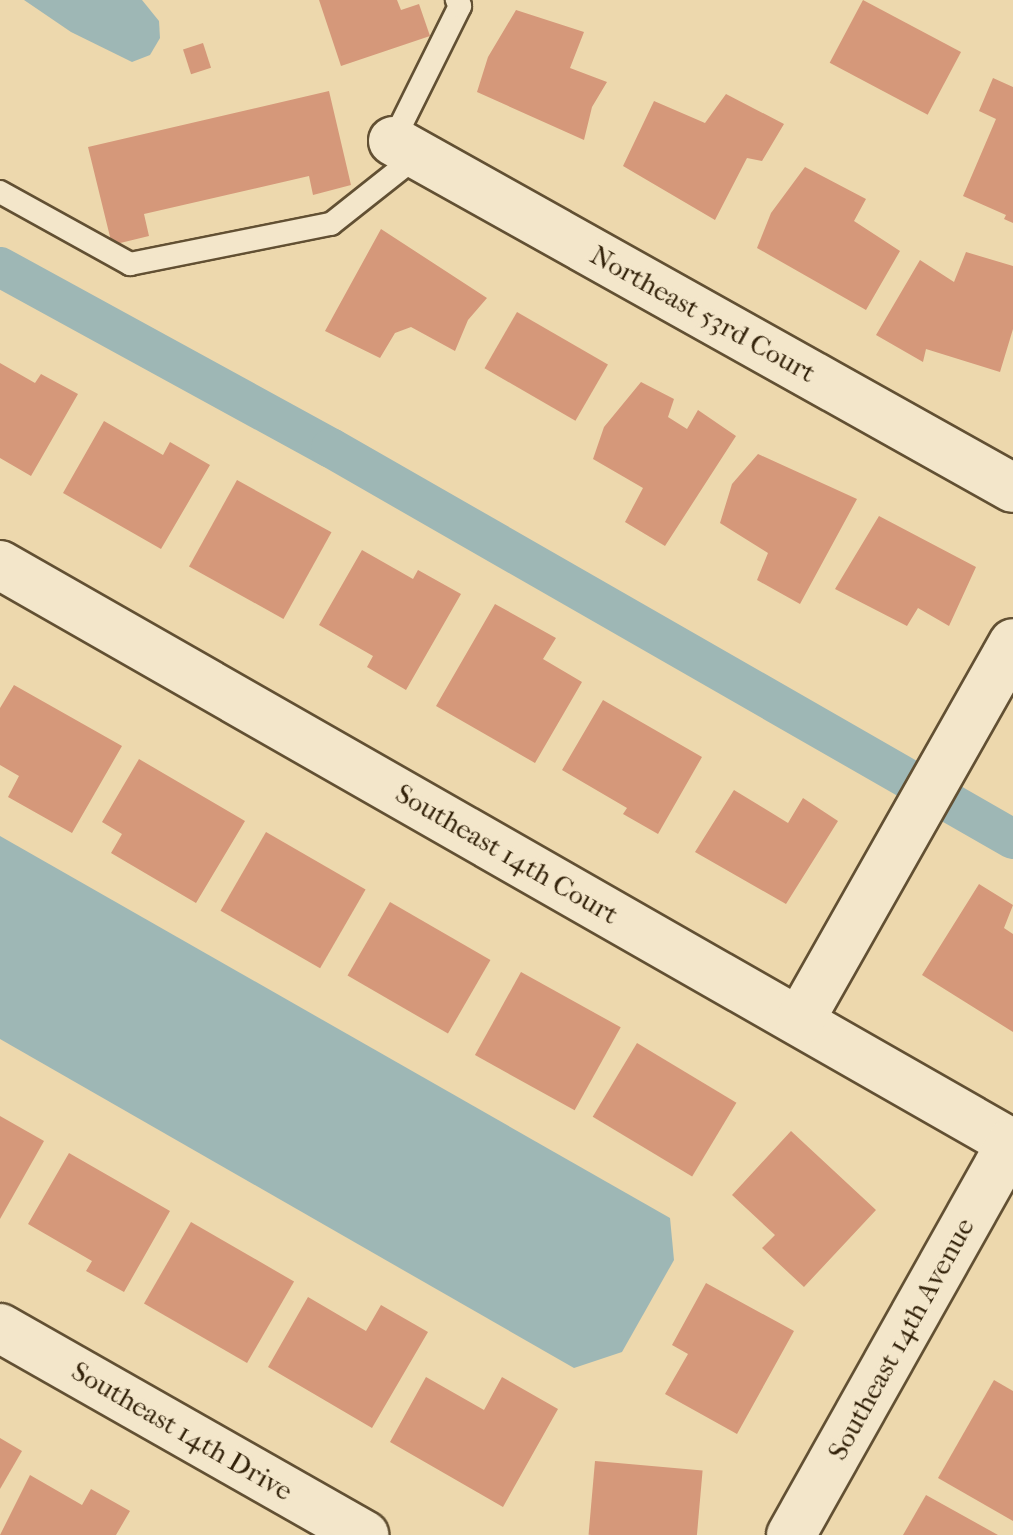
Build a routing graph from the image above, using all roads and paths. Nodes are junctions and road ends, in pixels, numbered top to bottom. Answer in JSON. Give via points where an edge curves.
{"nodes":[{"id":1,"x":458,"y":0,"type":"edge"},
{"id":2,"x":405,"y":148,"type":"junction"},
{"id":3,"x":0,"y":192,"type":"edge"},
{"id":4,"x":1013,"y":488,"type":"edge"},
{"id":5,"x":0,"y":565,"type":"edge"},
{"id":6,"x":1013,"y":643,"type":"edge"},
{"id":7,"x":800,"y":1020,"type":"junction"},
{"id":8,"x":1012,"y":1144,"type":"edge"},
{"id":9,"x":0,"y":1328,"type":"edge"},
{"id":10,"x":364,"y":1535,"type":"edge"},
{"id":11,"x":791,"y":1535,"type":"edge"}],
"edges":[{"from":1,"to":2,"type":"lane"},
{"from":2,"to":3,"type":"lane","via":[[331,224],[130,264]]},
{"from":2,"to":4,"type":"street","name":"Northeast 53rd Court"},
{"from":5,"to":7,"type":"street","name":"Southeast 14th Court"},
{"from":6,"to":7,"type":"street"},
{"from":7,"to":8,"type":"street","name":"Southeast 14th Court"},
{"from":8,"to":11,"type":"street","name":"Southeast 14th Avenue"},
{"from":9,"to":10,"type":"street","name":"Southeast 14th Drive"}]}
